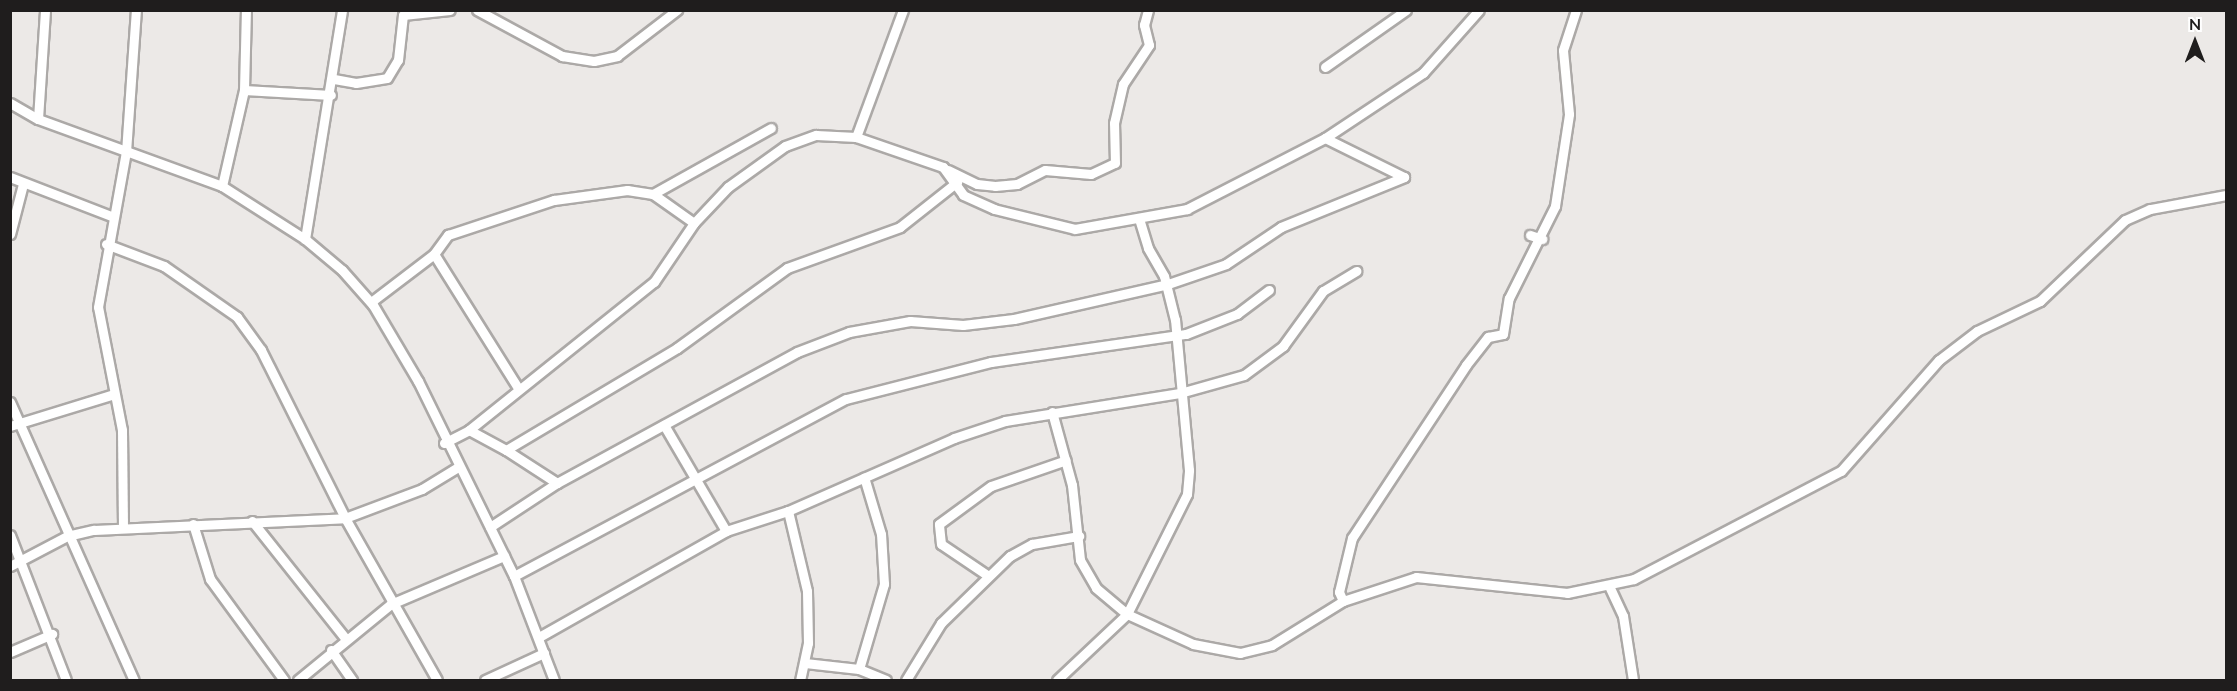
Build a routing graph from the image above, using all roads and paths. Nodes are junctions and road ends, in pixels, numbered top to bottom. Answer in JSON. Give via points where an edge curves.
{"nodes":[{"id":1,"x":45,"y":10,"type":"edge"},
{"id":2,"x":136,"y":10,"type":"edge"},
{"id":3,"x":246,"y":10,"type":"edge"},
{"id":4,"x":342,"y":10,"type":"edge"},
{"id":5,"x":450,"y":10,"type":"edge"},
{"id":6,"x":477,"y":10,"type":"edge"},
{"id":7,"x":677,"y":10,"type":"edge"},
{"id":8,"x":903,"y":10,"type":"edge"},
{"id":9,"x":1148,"y":10,"type":"edge"},
{"id":10,"x":1406,"y":10,"type":"edge"},
{"id":11,"x":1479,"y":10,"type":"edge"},
{"id":12,"x":1576,"y":10,"type":"edge"},
{"id":13,"x":1325,"y":67,"type":"dead end"},
{"id":14,"x":334,"y":79,"type":"junction"},
{"id":15,"x":244,"y":90,"type":"junction"},
{"id":16,"x":331,"y":95,"type":"junction"},
{"id":17,"x":10,"y":103,"type":"edge"},
{"id":18,"x":38,"y":119,"type":"junction"},
{"id":19,"x":771,"y":128,"type":"dead end"},
{"id":20,"x":856,"y":137,"type":"junction"},
{"id":21,"x":1325,"y":138,"type":"junction"},
{"id":22,"x":126,"y":152,"type":"junction"},
{"id":23,"x":943,"y":167,"type":"junction"},
{"id":24,"x":10,"y":177,"type":"edge"},
{"id":25,"x":957,"y":182,"type":"junction"},
{"id":26,"x":23,"y":184,"type":"junction"},
{"id":27,"x":222,"y":186,"type":"junction"},
{"id":28,"x":653,"y":194,"type":"junction"},
{"id":29,"x":2226,"y":195,"type":"edge"},
{"id":30,"x":111,"y":216,"type":"junction"},
{"id":31,"x":1139,"y":218,"type":"junction"},
{"id":32,"x":694,"y":223,"type":"junction"},
{"id":33,"x":10,"y":234,"type":"edge"},
{"id":34,"x":1530,"y":235,"type":"dead end"},
{"id":35,"x":305,"y":239,"type":"junction"},
{"id":36,"x":1542,"y":239,"type":"junction"},
{"id":37,"x":106,"y":244,"type":"junction"},
{"id":38,"x":434,"y":254,"type":"junction"},
{"id":39,"x":1356,"y":271,"type":"dead end"},
{"id":40,"x":1168,"y":284,"type":"junction"},
{"id":41,"x":1269,"y":290,"type":"dead end"},
{"id":42,"x":371,"y":302,"type":"junction"},
{"id":43,"x":1176,"y":336,"type":"junction"},
{"id":44,"x":518,"y":388,"type":"junction"},
{"id":45,"x":1180,"y":393,"type":"junction"},
{"id":46,"x":111,"y":395,"type":"junction"},
{"id":47,"x":10,"y":402,"type":"edge"},
{"id":48,"x":1052,"y":412,"type":"junction"},
{"id":49,"x":15,"y":424,"type":"edge"},
{"id":50,"x":664,"y":425,"type":"junction"},
{"id":51,"x":469,"y":430,"type":"junction"},
{"id":52,"x":444,"y":443,"type":"junction"},
{"id":53,"x":506,"y":450,"type":"junction"},
{"id":54,"x":1066,"y":460,"type":"junction"},
{"id":55,"x":458,"y":467,"type":"junction"},
{"id":56,"x":697,"y":475,"type":"junction"},
{"id":57,"x":864,"y":477,"type":"junction"},
{"id":58,"x":557,"y":483,"type":"junction"},
{"id":59,"x":788,"y":511,"type":"junction"},
{"id":60,"x":345,"y":518,"type":"junction"},
{"id":61,"x":252,"y":521,"type":"junction"},
{"id":62,"x":193,"y":524,"type":"junction"},
{"id":63,"x":123,"y":527,"type":"junction"},
{"id":64,"x":490,"y":527,"type":"junction"},
{"id":65,"x":726,"y":531,"type":"junction"},
{"id":66,"x":10,"y":535,"type":"edge"},
{"id":67,"x":67,"y":536,"type":"junction"},
{"id":68,"x":1079,"y":536,"type":"junction"},
{"id":69,"x":504,"y":556,"type":"junction"},
{"id":70,"x":23,"y":561,"type":"junction"},
{"id":71,"x":10,"y":566,"type":"edge"},
{"id":72,"x":987,"y":575,"type":"junction"},
{"id":73,"x":514,"y":576,"type":"junction"},
{"id":74,"x":1610,"y":588,"type":"junction"},
{"id":75,"x":1343,"y":602,"type":"junction"},
{"id":76,"x":391,"y":604,"type":"junction"},
{"id":77,"x":1127,"y":614,"type":"junction"},
{"id":78,"x":52,"y":634,"type":"junction"},
{"id":79,"x":539,"y":637,"type":"junction"},
{"id":80,"x":345,"y":638,"type":"junction"},
{"id":81,"x":331,"y":650,"type":"junction"},
{"id":82,"x":10,"y":652,"type":"edge"},
{"id":83,"x":544,"y":653,"type":"junction"},
{"id":84,"x":805,"y":663,"type":"junction"},
{"id":85,"x":860,"y":669,"type":"junction"},
{"id":86,"x":66,"y":681,"type":"edge"},
{"id":87,"x":135,"y":681,"type":"edge"},
{"id":88,"x":284,"y":681,"type":"edge"},
{"id":89,"x":298,"y":681,"type":"edge"},
{"id":90,"x":352,"y":681,"type":"edge"},
{"id":91,"x":437,"y":681,"type":"edge"},
{"id":92,"x":485,"y":681,"type":"edge"},
{"id":93,"x":554,"y":681,"type":"edge"},
{"id":94,"x":800,"y":681,"type":"edge"},
{"id":95,"x":886,"y":681,"type":"edge"},
{"id":96,"x":906,"y":681,"type":"edge"},
{"id":97,"x":1057,"y":681,"type":"edge"},
{"id":98,"x":1633,"y":681,"type":"edge"}],
"edges":[{"from":1,"to":18,"type":"street"},
{"from":2,"to":22,"type":"street"},
{"from":3,"to":15,"type":"street"},
{"from":4,"to":14,"type":"street"},
{"from":5,"to":14,"type":"street","via":[[403,15],[398,60],[387,78],[356,82]]},
{"from":6,"to":7,"type":"street","via":[[562,56],[594,61],[618,56]]},
{"from":8,"to":20,"type":"street"},
{"from":9,"to":23,"type":"street","via":[[1144,25],[1149,45],[1123,84],[1114,123],[1115,163],[1091,174],[1045,170],[1017,184],[995,186],[977,184]]},
{"from":10,"to":13,"type":"street"},
{"from":11,"to":21,"type":"street","via":[[1437,64]]},
{"from":12,"to":36,"type":"street","via":[[1563,50],[1569,114],[1566,150],[1555,206]]},
{"from":14,"to":16,"type":"street"},
{"from":15,"to":16,"type":"street"},
{"from":15,"to":27,"type":"street"},
{"from":16,"to":35,"type":"street"},
{"from":17,"to":18,"type":"street"},
{"from":18,"to":22,"type":"street"},
{"from":19,"to":28,"type":"street"},
{"from":20,"to":23,"type":"street"},
{"from":20,"to":32,"type":"street","via":[[816,135],[785,146],[728,187]]},
{"from":21,"to":31,"type":"street","via":[[1187,209]]},
{"from":21,"to":40,"type":"street","via":[[1404,177],[1281,227],[1226,264]]},
{"from":22,"to":27,"type":"street"},
{"from":22,"to":30,"type":"street"},
{"from":23,"to":25,"type":"street"},
{"from":24,"to":26,"type":"street"},
{"from":25,"to":31,"type":"street","via":[[963,195],[1035,222],[1075,229]]},
{"from":25,"to":53,"type":"street","via":[[900,227],[787,268],[677,348]]},
{"from":26,"to":30,"type":"street"},
{"from":26,"to":33,"type":"street"},
{"from":27,"to":35,"type":"street"},
{"from":28,"to":32,"type":"street"},
{"from":28,"to":38,"type":"street","via":[[627,190],[554,200],[448,236]]},
{"from":29,"to":74,"type":"street","via":[[2130,216],[2040,301],[1952,348],[1841,471],[1659,569]]},
{"from":30,"to":37,"type":"street"},
{"from":31,"to":40,"type":"street"},
{"from":32,"to":44,"type":"street","via":[[654,282]]},
{"from":34,"to":36,"type":"street"},
{"from":35,"to":42,"type":"street"},
{"from":36,"to":75,"type":"street","via":[[1509,298],[1503,334],[1488,337],[1466,364],[1352,538],[1339,592]]},
{"from":37,"to":46,"type":"street","via":[[99,321]]},
{"from":37,"to":60,"type":"street","via":[[164,266],[237,316],[261,350]]},
{"from":38,"to":42,"type":"street"},
{"from":38,"to":44,"type":"street"},
{"from":39,"to":45,"type":"street","via":[[1323,291],[1282,346],[1244,375]]},
{"from":40,"to":43,"type":"street"},
{"from":40,"to":50,"type":"street","via":[[1014,319],[963,325],[910,321],[849,332],[747,377]]},
{"from":41,"to":43,"type":"street","via":[[1223,321]]},
{"from":42,"to":52,"type":"street","via":[[418,381]]},
{"from":43,"to":45,"type":"street"},
{"from":43,"to":56,"type":"street","via":[[991,362],[898,383],[846,399]]},
{"from":44,"to":51,"type":"street"},
{"from":45,"to":48,"type":"street"},
{"from":45,"to":77,"type":"street","via":[[1187,494]]},
{"from":46,"to":49,"type":"street"},
{"from":46,"to":63,"type":"street","via":[[122,430]]},
{"from":47,"to":49,"type":"street"},
{"from":48,"to":54,"type":"street"},
{"from":48,"to":57,"type":"street","via":[[954,438]]},
{"from":49,"to":67,"type":"street"},
{"from":50,"to":56,"type":"street"},
{"from":50,"to":58,"type":"street"},
{"from":51,"to":52,"type":"street"},
{"from":51,"to":53,"type":"street"},
{"from":52,"to":55,"type":"street"},
{"from":53,"to":58,"type":"street"},
{"from":54,"to":68,"type":"street"},
{"from":54,"to":72,"type":"street","via":[[991,486],[939,524],[940,544]]},
{"from":55,"to":60,"type":"street","via":[[422,489]]},
{"from":55,"to":64,"type":"street"},
{"from":56,"to":65,"type":"street"},
{"from":56,"to":73,"type":"street"},
{"from":57,"to":59,"type":"street"},
{"from":57,"to":85,"type":"street","via":[[878,518],[884,584]]},
{"from":58,"to":64,"type":"street"},
{"from":59,"to":65,"type":"street"},
{"from":59,"to":84,"type":"street","via":[[807,591]]},
{"from":60,"to":61,"type":"street"},
{"from":60,"to":76,"type":"street"},
{"from":61,"to":62,"type":"street"},
{"from":61,"to":80,"type":"street"},
{"from":62,"to":63,"type":"street"},
{"from":62,"to":88,"type":"street","via":[[210,579]]},
{"from":63,"to":67,"type":"street"},
{"from":64,"to":69,"type":"street"},
{"from":65,"to":79,"type":"street"},
{"from":66,"to":70,"type":"street"},
{"from":67,"to":70,"type":"street"},
{"from":67,"to":87,"type":"street"},
{"from":68,"to":72,"type":"street","via":[[1032,544]]},
{"from":68,"to":77,"type":"street","via":[[1086,574]]},
{"from":69,"to":73,"type":"street"},
{"from":69,"to":76,"type":"street"},
{"from":70,"to":71,"type":"street"},
{"from":70,"to":78,"type":"street"},
{"from":72,"to":96,"type":"street","via":[[928,639]]},
{"from":73,"to":79,"type":"street"},
{"from":74,"to":75,"type":"street","via":[[1549,593],[1416,577]]},
{"from":74,"to":98,"type":"street","via":[[1623,616]]},
{"from":75,"to":77,"type":"street","via":[[1272,645],[1240,653],[1193,644]]},
{"from":76,"to":80,"type":"street"},
{"from":76,"to":91,"type":"street"},
{"from":77,"to":97,"type":"street"},
{"from":78,"to":82,"type":"street"},
{"from":78,"to":86,"type":"street"},
{"from":79,"to":83,"type":"street"},
{"from":80,"to":81,"type":"street"},
{"from":81,"to":89,"type":"street"},
{"from":81,"to":90,"type":"street"},
{"from":83,"to":92,"type":"street"},
{"from":83,"to":93,"type":"street"},
{"from":84,"to":85,"type":"street"},
{"from":84,"to":94,"type":"street"},
{"from":85,"to":95,"type":"street"}]}
